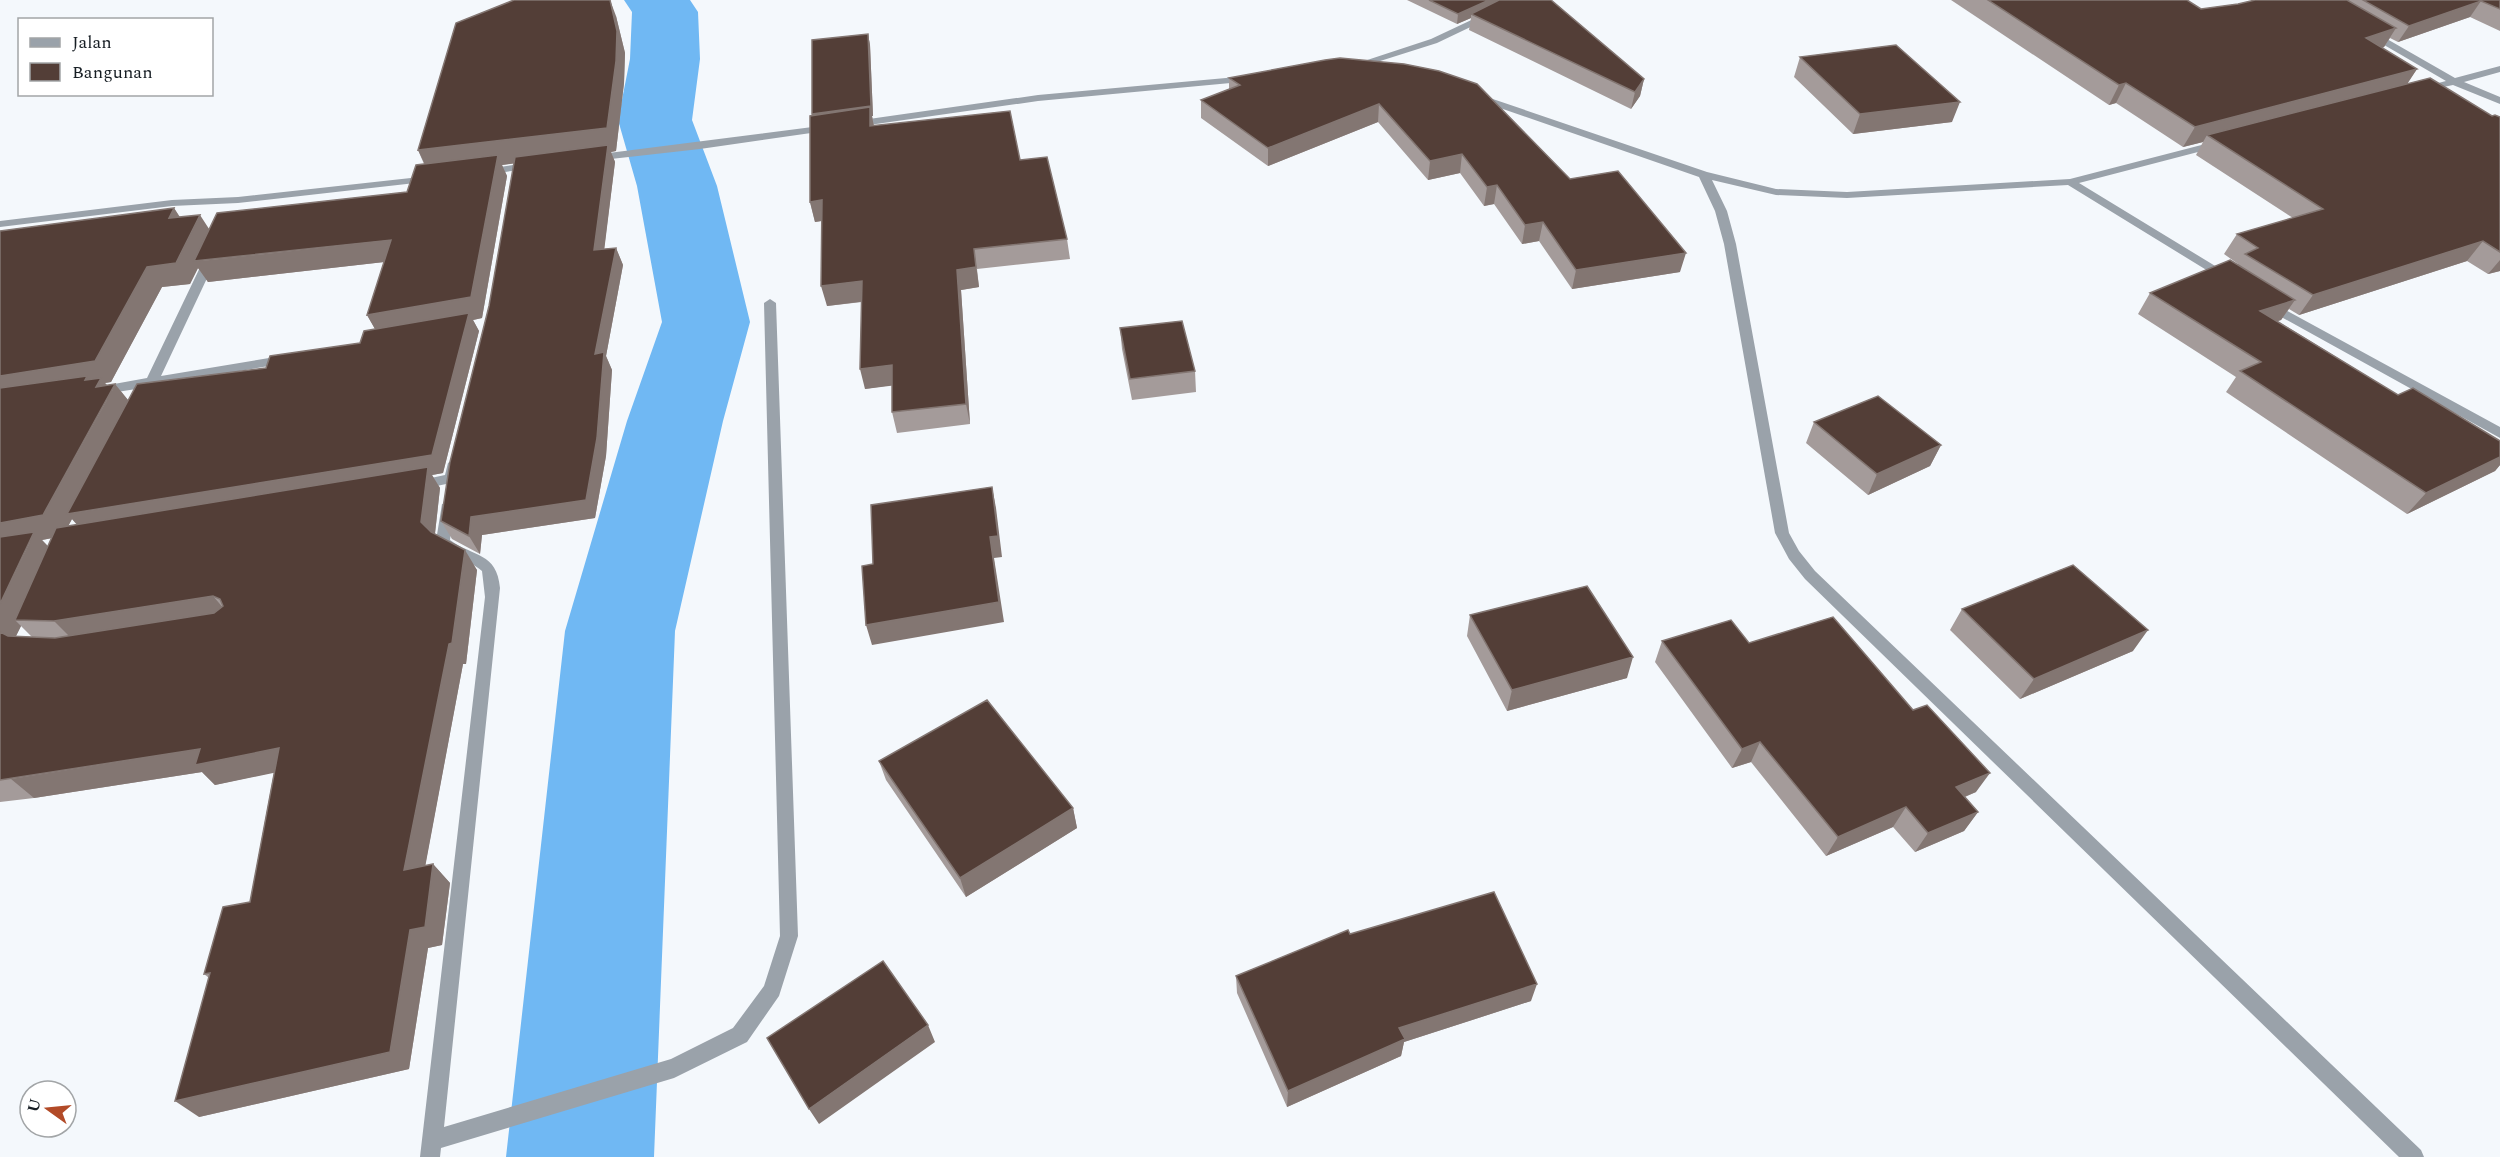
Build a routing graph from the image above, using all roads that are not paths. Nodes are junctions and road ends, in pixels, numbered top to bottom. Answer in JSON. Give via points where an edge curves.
{"nodes":[{"id":1,"x":1522,"y":0,"type":"edge"},
{"id":2,"x":2364,"y":29,"type":"edge"},
{"id":3,"x":2500,"y":69,"type":"edge"},
{"id":4,"x":1375,"y":73,"type":"edge"},
{"id":5,"x":1258,"y":78,"type":"edge"},
{"id":6,"x":2455,"y":82,"type":"junction"},
{"id":7,"x":1462,"y":91,"type":"edge"},
{"id":8,"x":2410,"y":93,"type":"edge"},
{"id":9,"x":2500,"y":101,"type":"edge"},
{"id":10,"x":2229,"y":141,"type":"edge"},
{"id":11,"x":585,"y":159,"type":"edge"},
{"id":12,"x":551,"y":163,"type":"edge"},
{"id":13,"x":470,"y":174,"type":"edge"},
{"id":14,"x":1704,"y":175,"type":"junction"},
{"id":15,"x":447,"y":177,"type":"edge"},
{"id":16,"x":2070,"y":182,"type":"junction"},
{"id":17,"x":0,"y":224,"type":"edge"},
{"id":18,"x":218,"y":243,"type":"edge"},
{"id":19,"x":2237,"y":285,"type":"edge"},
{"id":20,"x":2256,"y":297,"type":"edge"},
{"id":21,"x":770,"y":303,"type":"dead end"},
{"id":22,"x":304,"y":356,"type":"edge"},
{"id":23,"x":152,"y":383,"type":"junction"},
{"id":24,"x":82,"y":393,"type":"edge"},
{"id":25,"x":141,"y":404,"type":"edge"},
{"id":26,"x":2500,"y":433,"type":"edge"},
{"id":27,"x":460,"y":446,"type":"edge"},
{"id":28,"x":451,"y":479,"type":"junction"},
{"id":29,"x":405,"y":487,"type":"edge"},
{"id":30,"x":432,"y":1148,"type":"edge"},
{"id":31,"x":2414,"y":1157,"type":"edge"}],
"edges":[{"from":1,"to":4,"type":"street","via":[[1434,41],[1339,71]]},
{"from":2,"to":6,"type":"street"},
{"from":3,"to":6,"type":"street"},
{"from":5,"to":11,"type":"street","via":[[1038,98]]},
{"from":6,"to":8,"type":"street"},
{"from":6,"to":9,"type":"street"},
{"from":7,"to":14,"type":"street"},
{"from":10,"to":16,"type":"street"},
{"from":12,"to":13,"type":"street","via":[[515,174]]},
{"from":14,"to":16,"type":"street","via":[[1776,192],[1847,195]]},
{"from":14,"to":31,"type":"street","via":[[1721,211],[1730,244],[1782,533],[1794,555],[1810,575]]},
{"from":15,"to":17,"type":"street","via":[[236,206],[172,203]]},
{"from":16,"to":19,"type":"street"},
{"from":18,"to":23,"type":"street"},
{"from":20,"to":26,"type":"street"},
{"from":21,"to":30,"type":"street","via":[[789,936],[772,990],[740,1035],[674,1068]]},
{"from":22,"to":23,"type":"street"},
{"from":23,"to":24,"type":"street"},
{"from":23,"to":25,"type":"street"},
{"from":27,"to":28,"type":"street"},
{"from":28,"to":29,"type":"street"},
{"from":28,"to":30,"type":"street","via":[[443,541],[487,565],[493,578]]}]}
